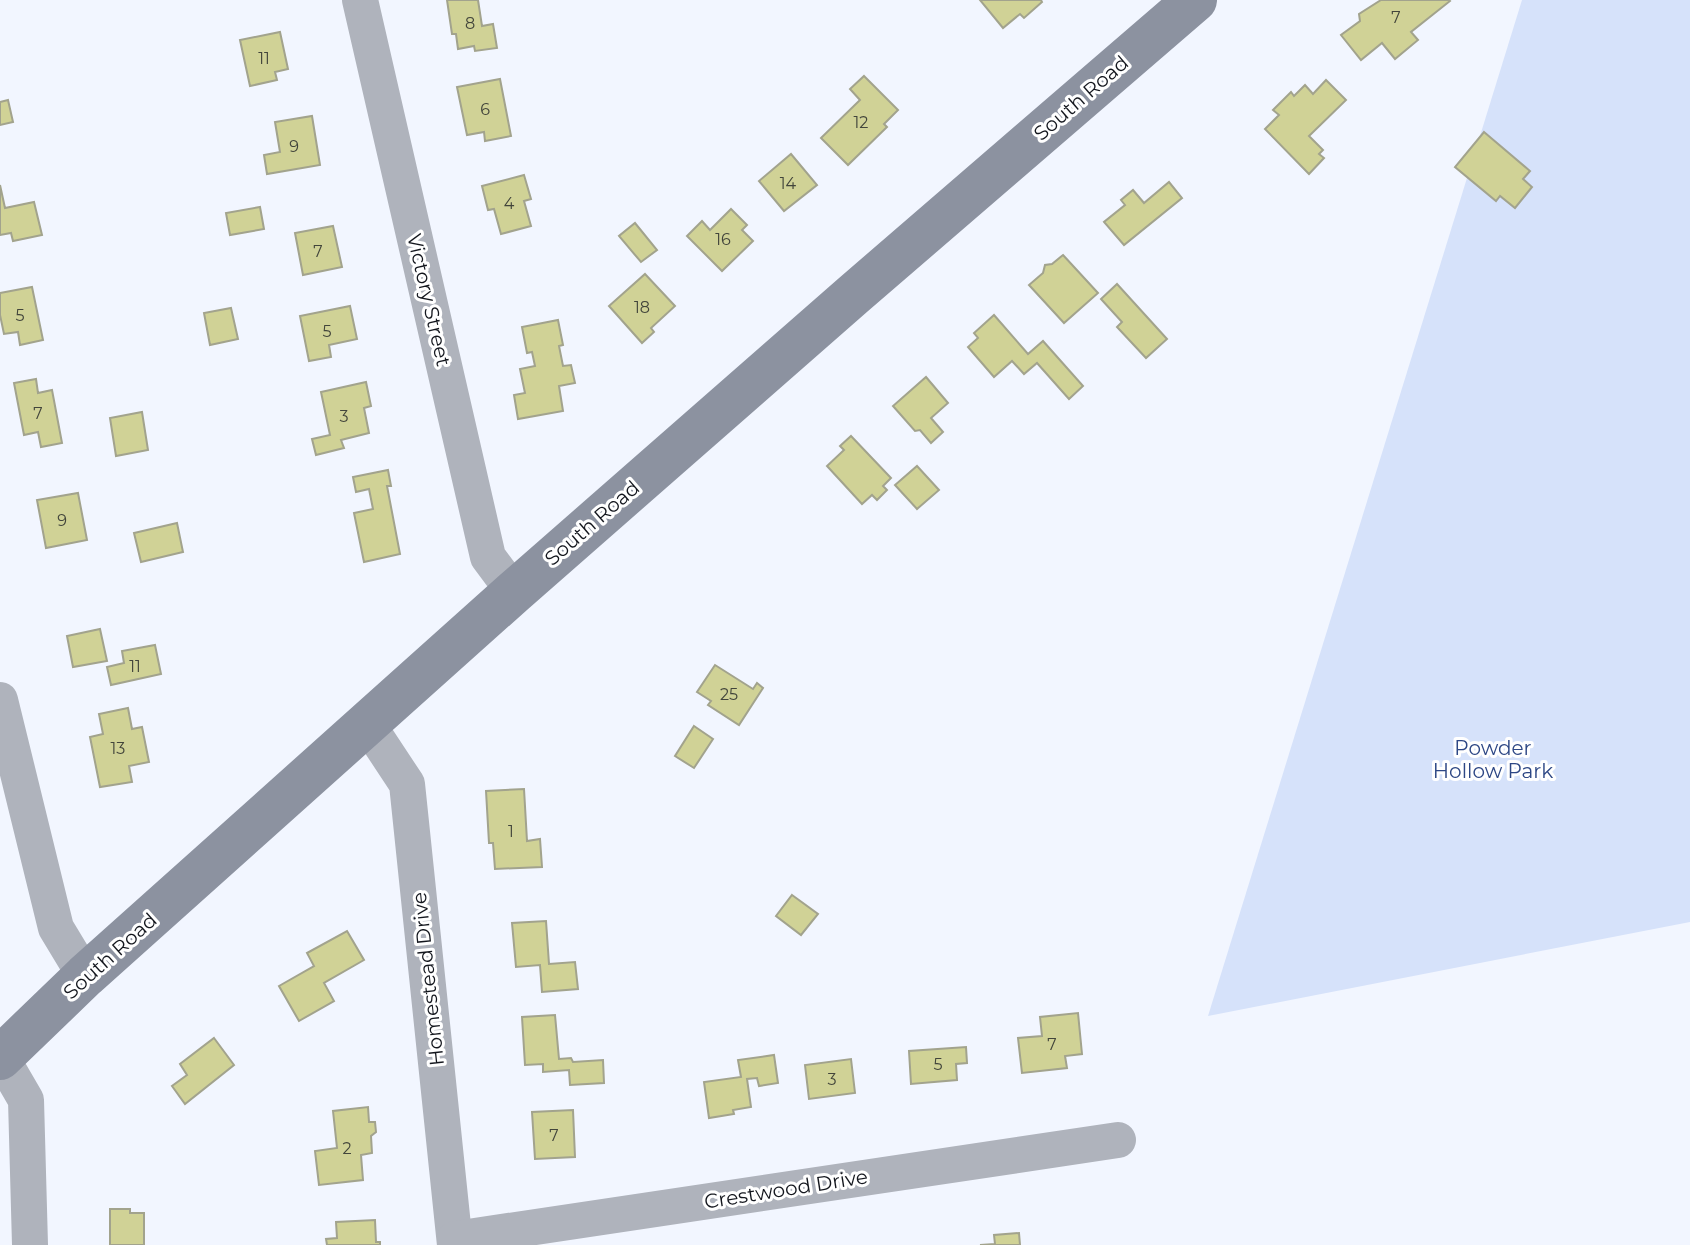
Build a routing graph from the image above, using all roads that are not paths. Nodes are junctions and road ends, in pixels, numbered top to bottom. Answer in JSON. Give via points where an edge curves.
{"nodes":[{"id":1,"x":360,"y":0,"type":"edge"},
{"id":2,"x":1195,"y":0,"type":"edge"},
{"id":3,"x":514,"y":592,"type":"junction"},
{"id":4,"x":0,"y":700,"type":"edge"},
{"id":5,"x":368,"y":725,"type":"junction"},
{"id":6,"x":85,"y":976,"type":"junction"},
{"id":7,"x":1,"y":1058,"type":"edge"},
{"id":8,"x":1118,"y":1140,"type":"dead end"},
{"id":9,"x":455,"y":1242,"type":"edge"},
{"id":10,"x":30,"y":1245,"type":"edge"}],
"edges":[{"from":1,"to":3,"type":"street","name":"Victory Street","via":[[488,557]]},
{"from":2,"to":3,"type":"main road","name":"South Road"},
{"from":3,"to":5,"type":"main road","name":"South Road"},
{"from":4,"to":6,"type":"street","via":[[56,928]]},
{"from":5,"to":6,"type":"main road","name":"South Road"},
{"from":5,"to":9,"type":"street","name":"Homestead Drive","via":[[407,784]]},
{"from":6,"to":7,"type":"main road","name":"South Road"},
{"from":7,"to":10,"type":"street","via":[[26,1100]]},
{"from":8,"to":9,"type":"street","name":"Crestwood Drive"}]}
